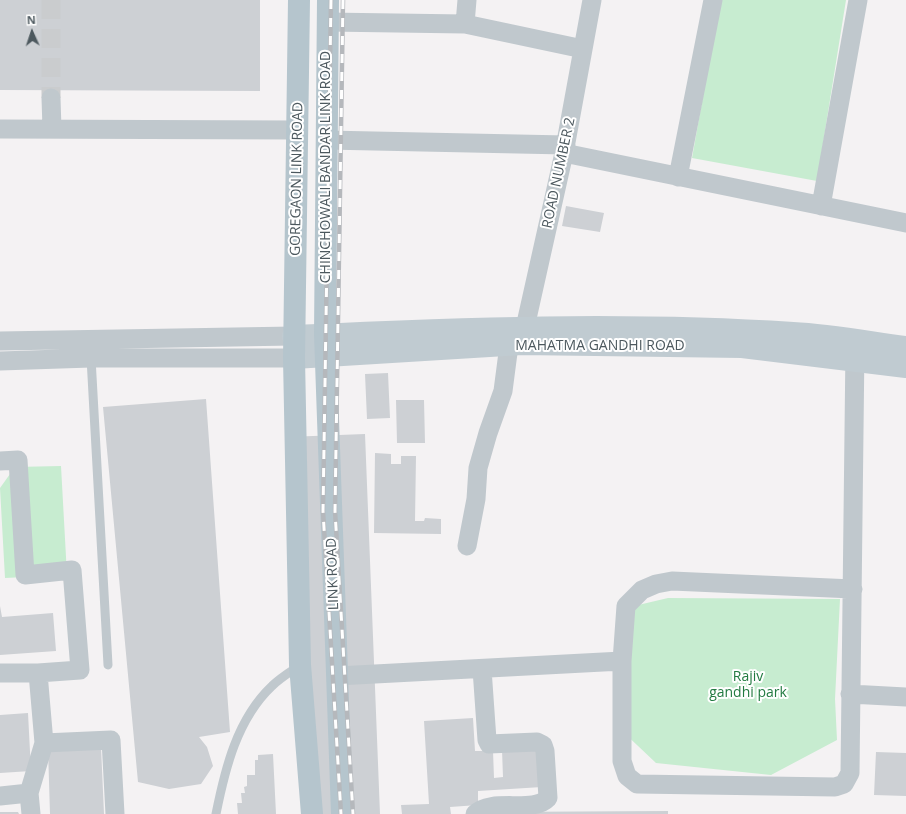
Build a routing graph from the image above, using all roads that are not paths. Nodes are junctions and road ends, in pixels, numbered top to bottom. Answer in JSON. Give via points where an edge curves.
{"nodes":[{"id":1,"x":299,"y":0,"type":"edge"},
{"id":2,"x":328,"y":0,"type":"edge"},
{"id":3,"x":467,"y":0,"type":"edge"},
{"id":4,"x":592,"y":0,"type":"edge"},
{"id":5,"x":713,"y":0,"type":"edge"},
{"id":6,"x":858,"y":0,"type":"edge"},
{"id":7,"x":327,"y":22,"type":"junction"},
{"id":8,"x":465,"y":24,"type":"junction"},
{"id":9,"x":583,"y":49,"type":"junction"},
{"id":10,"x":51,"y":98,"type":"tunnel mouth"},
{"id":11,"x":0,"y":129,"type":"edge"},
{"id":12,"x":52,"y":129,"type":"junction"},
{"id":13,"x":298,"y":130,"type":"junction"},
{"id":14,"x":326,"y":140,"type":"junction"},
{"id":15,"x":565,"y":149,"type":"junction"},
{"id":16,"x":678,"y":177,"type":"junction"},
{"id":17,"x":821,"y":206,"type":"junction"},
{"id":18,"x":906,"y":223,"type":"edge"},
{"id":19,"x":325,"y":334,"type":"junction"},
{"id":20,"x":293,"y":336,"type":"junction"},
{"id":21,"x":518,"y":339,"type":"junction"},
{"id":22,"x":0,"y":341,"type":"edge"},
{"id":23,"x":906,"y":347,"type":"edge"},
{"id":24,"x":855,"y":351,"type":"junction"},
{"id":25,"x":326,"y":356,"type":"junction"},
{"id":26,"x":91,"y":358,"type":"junction"},
{"id":27,"x":294,"y":358,"type":"junction"},
{"id":28,"x":0,"y":361,"type":"edge"},
{"id":29,"x":906,"y":367,"type":"edge"},
{"id":30,"x":0,"y":461,"type":"edge"},
{"id":31,"x":467,"y":546,"type":"dead end"},
{"id":32,"x":853,"y":589,"type":"junction"},
{"id":33,"x":622,"y":661,"type":"junction"},
{"id":34,"x":108,"y":665,"type":"dead end"},
{"id":35,"x":300,"y":665,"type":"junction"},
{"id":36,"x":482,"y":669,"type":"junction"},
{"id":37,"x":0,"y":673,"type":"edge"},
{"id":38,"x":38,"y":673,"type":"junction"},
{"id":39,"x":337,"y":676,"type":"junction"},
{"id":40,"x":850,"y":694,"type":"junction"},
{"id":41,"x":906,"y":697,"type":"edge"},
{"id":42,"x":44,"y":744,"type":"junction"},
{"id":43,"x":29,"y":794,"type":"junction"},
{"id":44,"x":0,"y":796,"type":"edge"},
{"id":45,"x":31,"y":814,"type":"edge"},
{"id":46,"x":115,"y":814,"type":"edge"},
{"id":47,"x":216,"y":814,"type":"edge"},
{"id":48,"x":312,"y":814,"type":"edge"},
{"id":49,"x":342,"y":814,"type":"edge"},
{"id":50,"x":475,"y":814,"type":"edge"}],
"edges":[{"from":1,"to":13,"type":"main road","name":"GOREGAON LINK ROAD"},
{"from":2,"to":7,"type":"main road","name":"CHINCHOWALI BANDAR LINK ROAD"},
{"from":3,"to":8,"type":"street"},
{"from":4,"to":9,"type":"street","name":"ROAD NUMBER 2"},
{"from":5,"to":16,"type":"street"},
{"from":6,"to":17,"type":"street"},
{"from":7,"to":8,"type":"street"},
{"from":7,"to":14,"type":"main road","name":"CHINCHOWALI BANDAR LINK ROAD"},
{"from":8,"to":9,"type":"street"},
{"from":9,"to":15,"type":"street","name":"ROAD NUMBER 2"},
{"from":10,"to":12,"type":"street"},
{"from":11,"to":12,"type":"street"},
{"from":12,"to":13,"type":"street"},
{"from":13,"to":20,"type":"main road","name":"GOREGAON LINK ROAD"},
{"from":14,"to":15,"type":"street"},
{"from":14,"to":19,"type":"main road","name":"CHINCHOWALI BANDAR LINK ROAD"},
{"from":15,"to":16,"type":"street"},
{"from":15,"to":21,"type":"street","name":"ROAD NUMBER 2"},
{"from":16,"to":17,"type":"street"},
{"from":17,"to":18,"type":"street"},
{"from":19,"to":20,"type":"main road","name":"MAHATMA GANDHI ROAD"},
{"from":19,"to":21,"type":"main road","name":"MAHATMA GANDHI ROAD"},
{"from":19,"to":25,"type":"main road","name":"LINK ROAD"},
{"from":20,"to":22,"type":"street"},
{"from":20,"to":27,"type":"main road","name":"GOREGAON LINK ROAD"},
{"from":21,"to":24,"type":"main road","name":"MAHATMA GANDHI ROAD","via":[[680,327],[795,333]]},
{"from":21,"to":25,"type":"main road","name":"MAHATMA GANDHI ROAD"},
{"from":21,"to":31,"type":"street","name":"ROAD NUMBER 2","via":[[478,468],[476,499]]},
{"from":23,"to":24,"type":"main road","name":"MAHATMA GANDHI ROAD"},
{"from":24,"to":29,"type":"main road","name":"MAHATMA GANDHI ROAD"},
{"from":24,"to":32,"type":"street"},
{"from":25,"to":27,"type":"main road","name":"MAHATMA GANDHI ROAD"},
{"from":25,"to":39,"type":"main road","name":"LINK ROAD"},
{"from":26,"to":27,"type":"street"},
{"from":26,"to":28,"type":"street"},
{"from":26,"to":34,"type":"lane"},
{"from":27,"to":35,"type":"main road"},
{"from":30,"to":38,"type":"street","via":[[18,460],[25,575],[72,570],[80,670]]},
{"from":32,"to":33,"type":"street","via":[[672,581],[656,584],[642,590],[626,606]]},
{"from":32,"to":40,"type":"street"},
{"from":33,"to":36,"type":"street"},
{"from":33,"to":40,"type":"street","via":[[622,762],[627,776],[637,784],[835,787],[844,784],[850,773]]},
{"from":35,"to":47,"type":"lane","via":[[272,686],[249,714],[233,749]]},
{"from":35,"to":48,"type":"main road"},
{"from":36,"to":39,"type":"street"},
{"from":36,"to":50,"type":"street","via":[[489,744],[537,742],[543,745],[548,798],[540,805],[485,808]]},
{"from":37,"to":38,"type":"street"},
{"from":38,"to":42,"type":"street"},
{"from":39,"to":49,"type":"main road","name":"LINK ROAD"},
{"from":40,"to":41,"type":"street"},
{"from":42,"to":43,"type":"street"},
{"from":42,"to":46,"type":"street","via":[[111,740]]},
{"from":43,"to":44,"type":"street"},
{"from":43,"to":45,"type":"street"}]}
